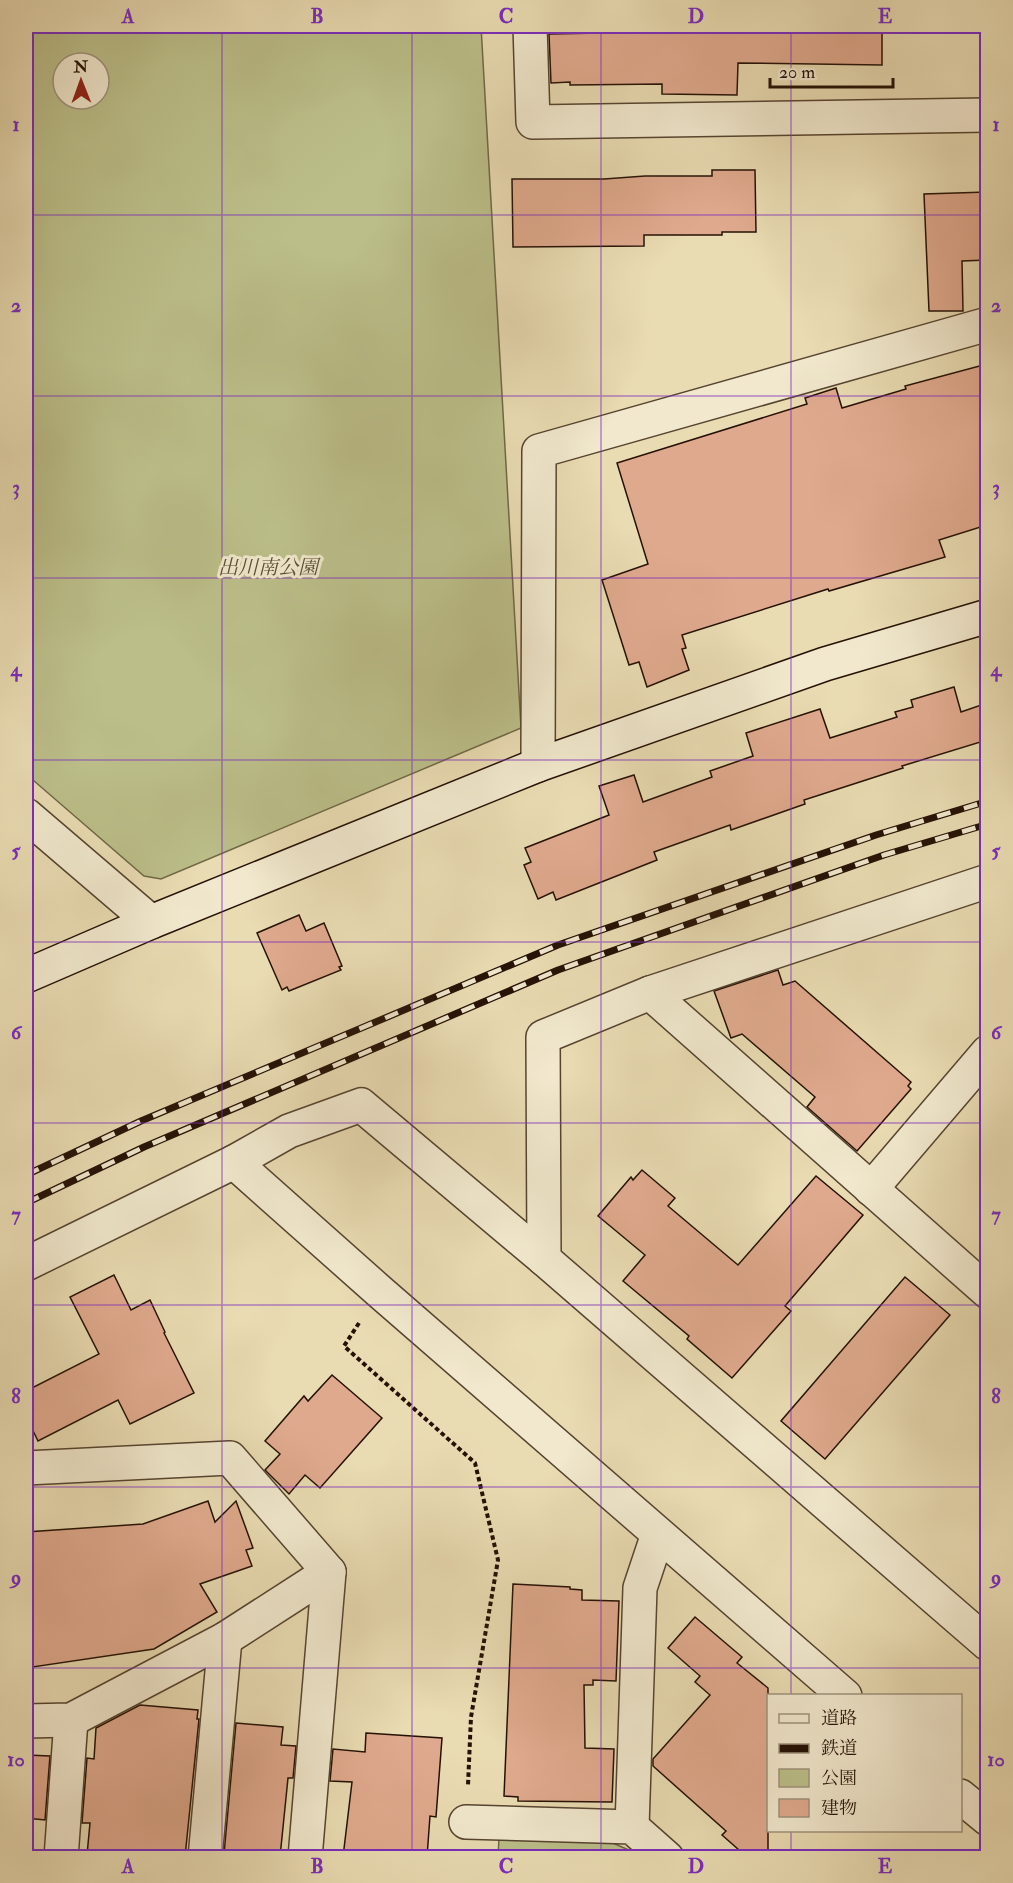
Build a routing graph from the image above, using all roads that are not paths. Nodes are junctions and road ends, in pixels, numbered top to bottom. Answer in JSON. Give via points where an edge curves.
{"nodes":[{"id":1,"x":530,"y":26,"type":"edge"},
{"id":2,"x":987,"y":115,"type":"edge"},
{"id":3,"x":987,"y":324,"type":"edge"},
{"id":4,"x":987,"y":616,"type":"edge"},
{"id":5,"x":538,"y":765,"type":"junction"},
{"id":6,"x":26,"y":814,"type":"edge"},
{"id":7,"x":987,"y":881,"type":"edge"},
{"id":8,"x":151,"y":922,"type":"junction"},
{"id":9,"x":26,"y":976,"type":"edge"},
{"id":10,"x":650,"y":993,"type":"junction"},
{"id":11,"x":987,"y":1052,"type":"edge"},
{"id":12,"x":234,"y":1161,"type":"junction"},
{"id":13,"x":871,"y":1189,"type":"junction"},
{"id":14,"x":544,"y":1259,"type":"junction"},
{"id":15,"x":26,"y":1264,"type":"edge"},
{"id":16,"x":987,"y":1292,"type":"edge"},
{"id":17,"x":26,"y":1468,"type":"edge"},
{"id":18,"x":658,"y":1534,"type":"junction"},
{"id":19,"x":329,"y":1572,"type":"junction"},
{"id":20,"x":225,"y":1639,"type":"junction"},
{"id":21,"x":987,"y":1644,"type":"edge"},
{"id":22,"x":844,"y":1694,"type":"edge"},
{"id":23,"x":71,"y":1720,"type":"junction"},
{"id":24,"x":26,"y":1721,"type":"edge"},
{"id":25,"x":962,"y":1798,"type":"edge"},
{"id":26,"x":987,"y":1819,"type":"edge"},
{"id":27,"x":466,"y":1821,"type":"road end"},
{"id":28,"x":632,"y":1827,"type":"junction"},
{"id":29,"x":61,"y":1857,"type":"edge"},
{"id":30,"x":205,"y":1857,"type":"edge"},
{"id":31,"x":305,"y":1857,"type":"edge"},
{"id":32,"x":668,"y":1857,"type":"edge"}],
"edges":[{"from":1,"to":2,"type":"street","via":[[533,122]]},
{"from":3,"to":5,"type":"street","via":[[539,451]]},
{"from":4,"to":5,"type":"street","via":[[825,664]]},
{"from":5,"to":8,"type":"street"},
{"from":6,"to":8,"type":"street"},
{"from":7,"to":10,"type":"street"},
{"from":8,"to":9,"type":"street"},
{"from":10,"to":13,"type":"street"},
{"from":10,"to":14,"type":"street","via":[[543,1037]]},
{"from":11,"to":13,"type":"street"},
{"from":12,"to":14,"type":"street","via":[[289,1131],[361,1106]]},
{"from":12,"to":15,"type":"street"},
{"from":12,"to":18,"type":"street"},
{"from":13,"to":16,"type":"street"},
{"from":14,"to":21,"type":"street"},
{"from":17,"to":19,"type":"street","via":[[230,1458]]},
{"from":18,"to":22,"type":"street"},
{"from":18,"to":28,"type":"street","via":[[640,1588]]},
{"from":19,"to":20,"type":"street"},
{"from":19,"to":31,"type":"street"},
{"from":20,"to":23,"type":"street"},
{"from":20,"to":30,"type":"street"},
{"from":23,"to":24,"type":"street"},
{"from":23,"to":29,"type":"street"},
{"from":25,"to":26,"type":"street"},
{"from":27,"to":28,"type":"street"},
{"from":28,"to":32,"type":"street"}]}
